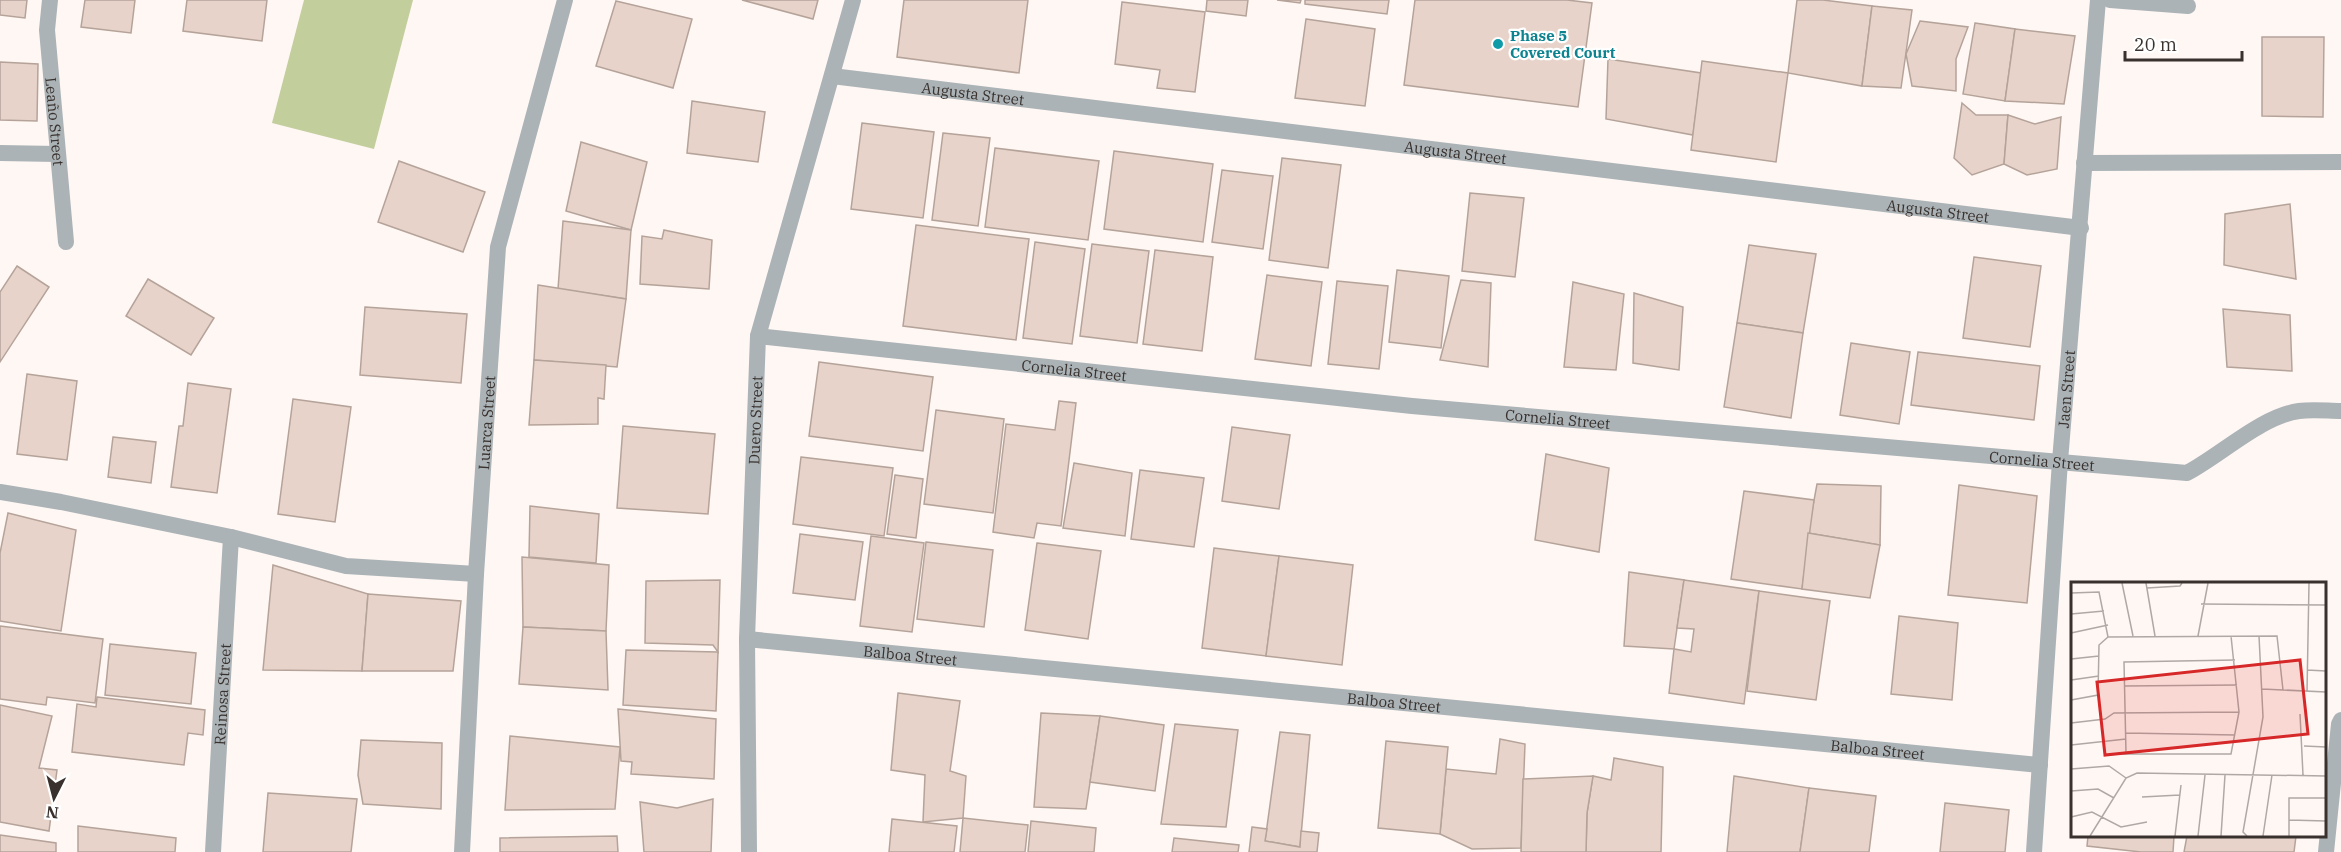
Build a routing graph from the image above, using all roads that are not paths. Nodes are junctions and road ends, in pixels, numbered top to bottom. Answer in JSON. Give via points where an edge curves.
{"nodes":[{"id":1,"x":50,"y":0,"type":"edge"},
{"id":2,"x":566,"y":0,"type":"edge"},
{"id":3,"x":853,"y":0,"type":"edge"},
{"id":4,"x":2098,"y":0,"type":"edge"},
{"id":5,"x":2110,"y":0,"type":"edge"},
{"id":6,"x":2188,"y":6,"type":"dead end"},
{"id":7,"x":832,"y":76,"type":"junction"},
{"id":8,"x":0,"y":153,"type":"edge"},
{"id":9,"x":57,"y":153,"type":"junction"},
{"id":10,"x":2341,"y":162,"type":"edge"},
{"id":11,"x":2084,"y":163,"type":"junction"},
{"id":12,"x":2080,"y":228,"type":"junction"},
{"id":13,"x":66,"y":242,"type":"dead end"},
{"id":14,"x":758,"y":336,"type":"junction"},
{"id":15,"x":2341,"y":411,"type":"edge"},
{"id":16,"x":2060,"y":461,"type":"junction"},
{"id":17,"x":0,"y":492,"type":"edge"},
{"id":18,"x":231,"y":537,"type":"junction"},
{"id":19,"x":476,"y":574,"type":"junction"},
{"id":20,"x":747,"y":639,"type":"junction"},
{"id":21,"x":2341,"y":720,"type":"edge"},
{"id":22,"x":2040,"y":765,"type":"junction"},
{"id":23,"x":213,"y":852,"type":"edge"},
{"id":24,"x":462,"y":852,"type":"edge"},
{"id":25,"x":749,"y":852,"type":"edge"},
{"id":26,"x":2034,"y":852,"type":"edge"},
{"id":27,"x":2326,"y":852,"type":"edge"}],
"edges":[{"from":1,"to":9,"type":"street","name":"Leaño Street","via":[[47,30]]},
{"from":2,"to":19,"type":"street","name":"Luarca Street","via":[[498,247]]},
{"from":3,"to":7,"type":"street","name":"Duero Street"},
{"from":4,"to":11,"type":"street","name":"Jaen Street"},
{"from":5,"to":6,"type":"street"},
{"from":7,"to":12,"type":"street","name":"Augusta Street"},
{"from":7,"to":14,"type":"street","name":"Duero Street"},
{"from":8,"to":9,"type":"street"},
{"from":9,"to":13,"type":"street","name":"Leaño Street"},
{"from":10,"to":11,"type":"street"},
{"from":11,"to":12,"type":"street","name":"Jaen Street"},
{"from":12,"to":16,"type":"street","name":"Jaen Street"},
{"from":14,"to":16,"type":"street","name":"Cornelia Street","via":[[1412,406]]},
{"from":14,"to":20,"type":"street","name":"Duero Street"},
{"from":15,"to":16,"type":"street","name":"Cornelia Street","via":[[2299,411],[2269,421],[2187,473]]},
{"from":16,"to":22,"type":"street","name":"Jaen Street"},
{"from":17,"to":18,"type":"street"},
{"from":18,"to":19,"type":"street","via":[[346,566]]},
{"from":18,"to":23,"type":"street","name":"Reinosa Street"},
{"from":19,"to":24,"type":"street","name":"Luarca Street"},
{"from":20,"to":22,"type":"street","name":"Balboa Street"},
{"from":20,"to":25,"type":"street","name":"Duero Street"},
{"from":21,"to":27,"type":"street"},
{"from":22,"to":26,"type":"street","name":"Jaen Street"}]}
